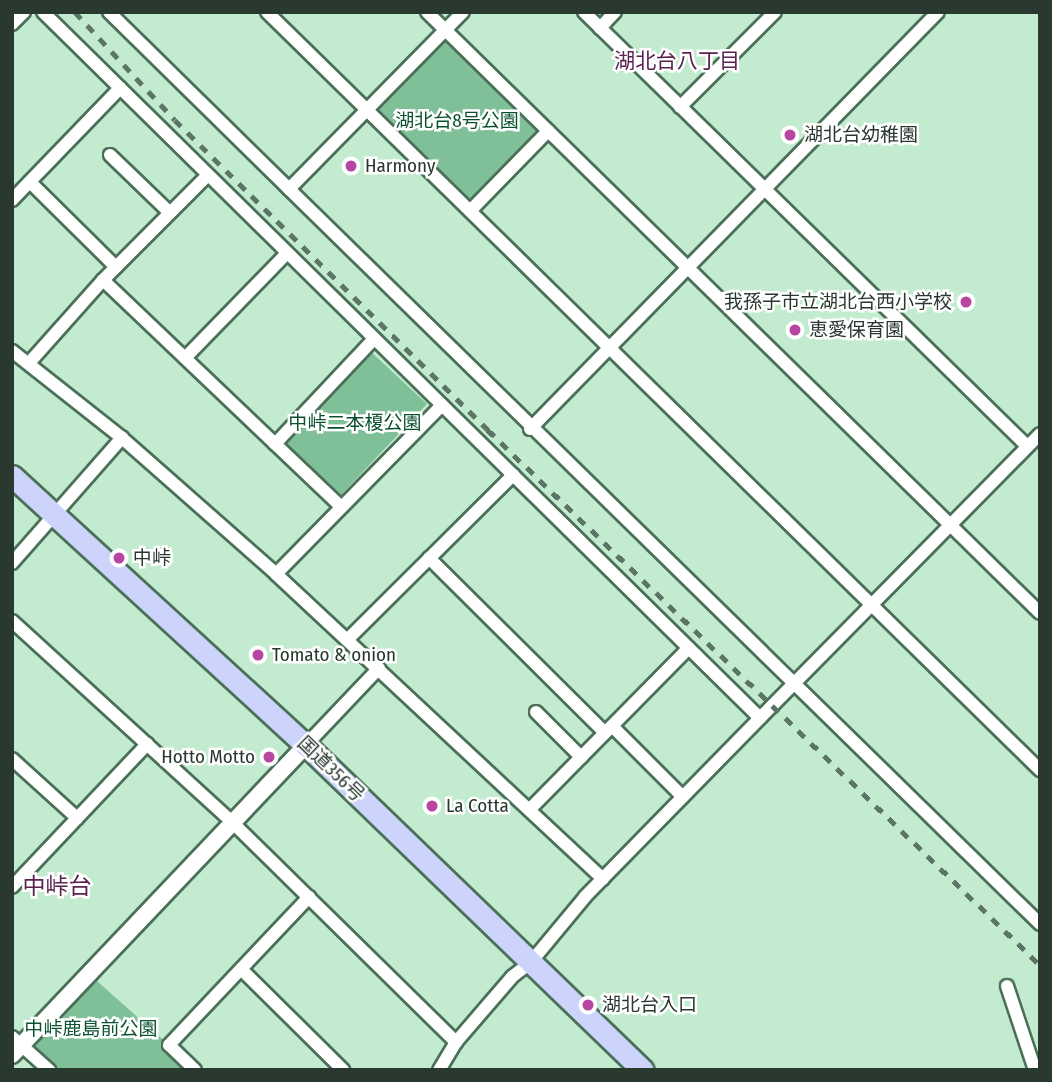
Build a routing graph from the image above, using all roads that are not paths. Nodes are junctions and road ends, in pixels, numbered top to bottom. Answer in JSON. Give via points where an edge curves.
{"nodes":[{"id":1,"x":24,"y":12,"type":"edge"},
{"id":2,"x":43,"y":12,"type":"edge"},
{"id":3,"x":109,"y":12,"type":"edge"},
{"id":4,"x":267,"y":12,"type":"edge"},
{"id":5,"x":427,"y":12,"type":"edge"},
{"id":6,"x":464,"y":12,"type":"edge"},
{"id":7,"x":584,"y":12,"type":"edge"},
{"id":8,"x":615,"y":12,"type":"edge"},
{"id":9,"x":775,"y":12,"type":"edge"},
{"id":10,"x":938,"y":12,"type":"edge"},
{"id":11,"x":12,"y":24,"type":"edge"},
{"id":12,"x":600,"y":28,"type":"junction"},
{"id":13,"x":446,"y":31,"type":"junction"},
{"id":14,"x":120,"y":88,"type":"junction"},
{"id":15,"x":680,"y":107,"type":"junction"},
{"id":16,"x":367,"y":110,"type":"junction"},
{"id":17,"x":548,"y":131,"type":"junction"},
{"id":18,"x":110,"y":155,"type":"dead end"},
{"id":19,"x":208,"y":175,"type":"junction"},
{"id":20,"x":30,"y":182,"type":"junction"},
{"id":21,"x":289,"y":189,"type":"junction"},
{"id":22,"x":765,"y":190,"type":"junction"},
{"id":23,"x":12,"y":200,"type":"edge"},
{"id":24,"x":470,"y":211,"type":"junction"},
{"id":25,"x":170,"y":213,"type":"junction"},
{"id":26,"x":287,"y":253,"type":"junction"},
{"id":27,"x":116,"y":267,"type":"junction"},
{"id":28,"x":687,"y":268,"type":"junction"},
{"id":29,"x":103,"y":280,"type":"junction"},
{"id":30,"x":374,"y":338,"type":"junction"},
{"id":31,"x":609,"y":348,"type":"junction"},
{"id":32,"x":12,"y":351,"type":"edge"},
{"id":33,"x":185,"y":358,"type":"junction"},
{"id":34,"x":29,"y":363,"type":"junction"},
{"id":35,"x":442,"y":405,"type":"junction"},
{"id":36,"x":530,"y":429,"type":"junction"},
{"id":37,"x":1040,"y":434,"type":"edge"},
{"id":38,"x":122,"y":438,"type":"junction"},
{"id":39,"x":275,"y":444,"type":"junction"},
{"id":40,"x":1027,"y":446,"type":"junction"},
{"id":41,"x":513,"y":475,"type":"junction"},
{"id":42,"x":12,"y":476,"type":"edge"},
{"id":43,"x":340,"y":506,"type":"junction"},
{"id":44,"x":55,"y":515,"type":"junction"},
{"id":45,"x":950,"y":525,"type":"junction"},
{"id":46,"x":429,"y":558,"type":"junction"},
{"id":47,"x":12,"y":563,"type":"edge"},
{"id":48,"x":276,"y":574,"type":"junction"},
{"id":49,"x":872,"y":605,"type":"junction"},
{"id":50,"x":1040,"y":613,"type":"edge"},
{"id":51,"x":12,"y":621,"type":"edge"},
{"id":52,"x":348,"y":639,"type":"junction"},
{"id":53,"x":689,"y":648,"type":"junction"},
{"id":54,"x":379,"y":668,"type":"junction"},
{"id":55,"x":793,"y":685,"type":"junction"},
{"id":56,"x":536,"y":712,"type":"dead end"},
{"id":57,"x":760,"y":718,"type":"junction"},
{"id":58,"x":609,"y":729,"type":"junction"},
{"id":59,"x":147,"y":744,"type":"junction"},
{"id":60,"x":306,"y":745,"type":"junction"},
{"id":61,"x":581,"y":757,"type":"junction"},
{"id":62,"x":12,"y":759,"type":"edge"},
{"id":63,"x":1040,"y":770,"type":"edge"},
{"id":64,"x":683,"y":797,"type":"junction"},
{"id":65,"x":530,"y":809,"type":"junction"},
{"id":66,"x":77,"y":818,"type":"junction"},
{"id":67,"x":233,"y":823,"type":"junction"},
{"id":68,"x":603,"y":879,"type":"junction"},
{"id":69,"x":12,"y":887,"type":"edge"},
{"id":70,"x":309,"y":897,"type":"junction"},
{"id":71,"x":1038,"y":919,"type":"edge"},
{"id":72,"x":531,"y":962,"type":"junction"},
{"id":73,"x":240,"y":969,"type":"junction"},
{"id":74,"x":1007,"y":986,"type":"dead end"},
{"id":75,"x":456,"y":1042,"type":"junction"},
{"id":76,"x":15,"y":1046,"type":"edge"},
{"id":77,"x":49,"y":1070,"type":"edge"},
{"id":78,"x":195,"y":1070,"type":"edge"},
{"id":79,"x":343,"y":1070,"type":"edge"},
{"id":80,"x":439,"y":1070,"type":"edge"},
{"id":81,"x":643,"y":1070,"type":"edge"},
{"id":82,"x":1038,"y":1070,"type":"edge"}],
"edges":[{"from":1,"to":11,"type":"street"},
{"from":2,"to":14,"type":"street"},
{"from":3,"to":21,"type":"street"},
{"from":4,"to":16,"type":"street"},
{"from":5,"to":13,"type":"street"},
{"from":6,"to":13,"type":"street"},
{"from":7,"to":12,"type":"street"},
{"from":8,"to":12,"type":"street"},
{"from":9,"to":15,"type":"street"},
{"from":10,"to":22,"type":"street"},
{"from":12,"to":15,"type":"street"},
{"from":13,"to":16,"type":"street"},
{"from":13,"to":17,"type":"street"},
{"from":14,"to":19,"type":"street"},
{"from":14,"to":20,"type":"street"},
{"from":15,"to":22,"type":"street"},
{"from":16,"to":21,"type":"street"},
{"from":16,"to":24,"type":"street"},
{"from":17,"to":24,"type":"street"},
{"from":17,"to":28,"type":"street"},
{"from":18,"to":25,"type":"street"},
{"from":19,"to":25,"type":"street"},
{"from":19,"to":26,"type":"street"},
{"from":20,"to":23,"type":"street"},
{"from":20,"to":27,"type":"street"},
{"from":21,"to":36,"type":"street"},
{"from":22,"to":28,"type":"street"},
{"from":22,"to":40,"type":"street"},
{"from":24,"to":31,"type":"street"},
{"from":25,"to":27,"type":"street"},
{"from":26,"to":30,"type":"street"},
{"from":26,"to":33,"type":"street"},
{"from":27,"to":29,"type":"street"},
{"from":28,"to":31,"type":"street"},
{"from":28,"to":45,"type":"street"},
{"from":29,"to":33,"type":"street"},
{"from":29,"to":34,"type":"street"},
{"from":30,"to":35,"type":"street"},
{"from":30,"to":39,"type":"street"},
{"from":31,"to":36,"type":"street"},
{"from":31,"to":49,"type":"street"},
{"from":32,"to":34,"type":"street"},
{"from":33,"to":39,"type":"street"},
{"from":34,"to":38,"type":"street"},
{"from":35,"to":41,"type":"street"},
{"from":35,"to":43,"type":"street"},
{"from":36,"to":55,"type":"street"},
{"from":37,"to":40,"type":"street"},
{"from":38,"to":44,"type":"street"},
{"from":38,"to":48,"type":"street"},
{"from":39,"to":43,"type":"street"},
{"from":40,"to":45,"type":"street"},
{"from":41,"to":46,"type":"street"},
{"from":41,"to":53,"type":"street"},
{"from":42,"to":44,"type":"highway","name":"国道356号"},
{"from":43,"to":48,"type":"street"},
{"from":44,"to":47,"type":"street"},
{"from":44,"to":60,"type":"highway","name":"国道356号"},
{"from":45,"to":49,"type":"street"},
{"from":45,"to":50,"type":"street"},
{"from":46,"to":52,"type":"street"},
{"from":46,"to":58,"type":"street"},
{"from":48,"to":52,"type":"street"},
{"from":49,"to":55,"type":"street"},
{"from":49,"to":63,"type":"street"},
{"from":51,"to":59,"type":"street"},
{"from":52,"to":54,"type":"street"},
{"from":53,"to":57,"type":"street"},
{"from":53,"to":58,"type":"street"},
{"from":54,"to":60,"type":"street"},
{"from":54,"to":65,"type":"street"},
{"from":55,"to":57,"type":"street"},
{"from":55,"to":71,"type":"street"},
{"from":56,"to":61,"type":"street"},
{"from":57,"to":64,"type":"street"},
{"from":58,"to":61,"type":"street"},
{"from":58,"to":64,"type":"street"},
{"from":59,"to":66,"type":"street"},
{"from":59,"to":67,"type":"street"},
{"from":60,"to":67,"type":"street"},
{"from":60,"to":72,"type":"highway","name":"国道356号"},
{"from":61,"to":65,"type":"street"},
{"from":62,"to":66,"type":"street"},
{"from":64,"to":68,"type":"street"},
{"from":65,"to":68,"type":"street"},
{"from":66,"to":69,"type":"street"},
{"from":67,"to":70,"type":"street"},
{"from":67,"to":76,"type":"street"},
{"from":68,"to":72,"type":"street"},
{"from":70,"to":73,"type":"street"},
{"from":70,"to":75,"type":"street"},
{"from":72,"to":75,"type":"street","via":[[512,977]]},
{"from":72,"to":81,"type":"highway","name":"国道356号"},
{"from":73,"to":78,"type":"street","via":[[169,1045]]},
{"from":73,"to":79,"type":"street"},
{"from":74,"to":82,"type":"street"},
{"from":75,"to":80,"type":"street"},
{"from":76,"to":77,"type":"street"}]}
